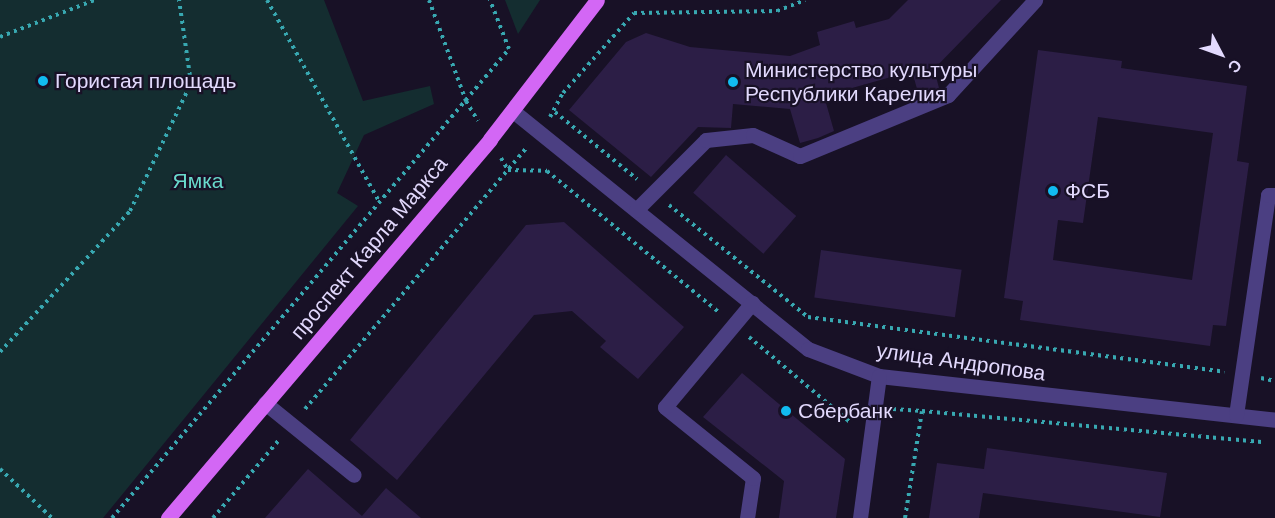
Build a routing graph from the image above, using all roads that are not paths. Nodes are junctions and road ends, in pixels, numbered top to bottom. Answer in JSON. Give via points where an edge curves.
{"nodes":[{"id":1,"x":597,"y":0,"type":"edge"},
{"id":2,"x":1035,"y":0,"type":"edge"},
{"id":3,"x":513,"y":111,"type":"junction"},
{"id":4,"x":1275,"y":195,"type":"edge"},
{"id":5,"x":636,"y":210,"type":"junction"},
{"id":6,"x":752,"y":303,"type":"junction"},
{"id":7,"x":879,"y":376,"type":"junction"},
{"id":8,"x":265,"y":403,"type":"junction"},
{"id":9,"x":1236,"y":416,"type":"junction"},
{"id":10,"x":1275,"y":420,"type":"edge"},
{"id":11,"x":354,"y":475,"type":"dead end"},
{"id":12,"x":168,"y":518,"type":"edge"},
{"id":13,"x":747,"y":518,"type":"edge"},
{"id":14,"x":860,"y":518,"type":"edge"}],
"edges":[{"from":1,"to":3,"type":"main road","name":"проспект Карла Маркса"},
{"from":2,"to":5,"type":"street","via":[[948,95],[800,156],[753,135],[706,140]]},
{"from":3,"to":5,"type":"street","name":"улица Андропова"},
{"from":3,"to":8,"type":"main road","name":"проспект Карла Маркса"},
{"from":4,"to":9,"type":"street","via":[[1268,195]]},
{"from":5,"to":6,"type":"street","name":"улица Андропова"},
{"from":6,"to":7,"type":"street","name":"улица Андропова","via":[[808,349]]},
{"from":6,"to":13,"type":"street","via":[[665,406],[753,478]]},
{"from":7,"to":9,"type":"street","name":"улица Андропова"},
{"from":7,"to":14,"type":"street"},
{"from":8,"to":11,"type":"street","via":[[294,422]]},
{"from":8,"to":12,"type":"main road","name":"проспект Карла Маркса"},
{"from":9,"to":10,"type":"street","name":"улица Андропова"}]}
